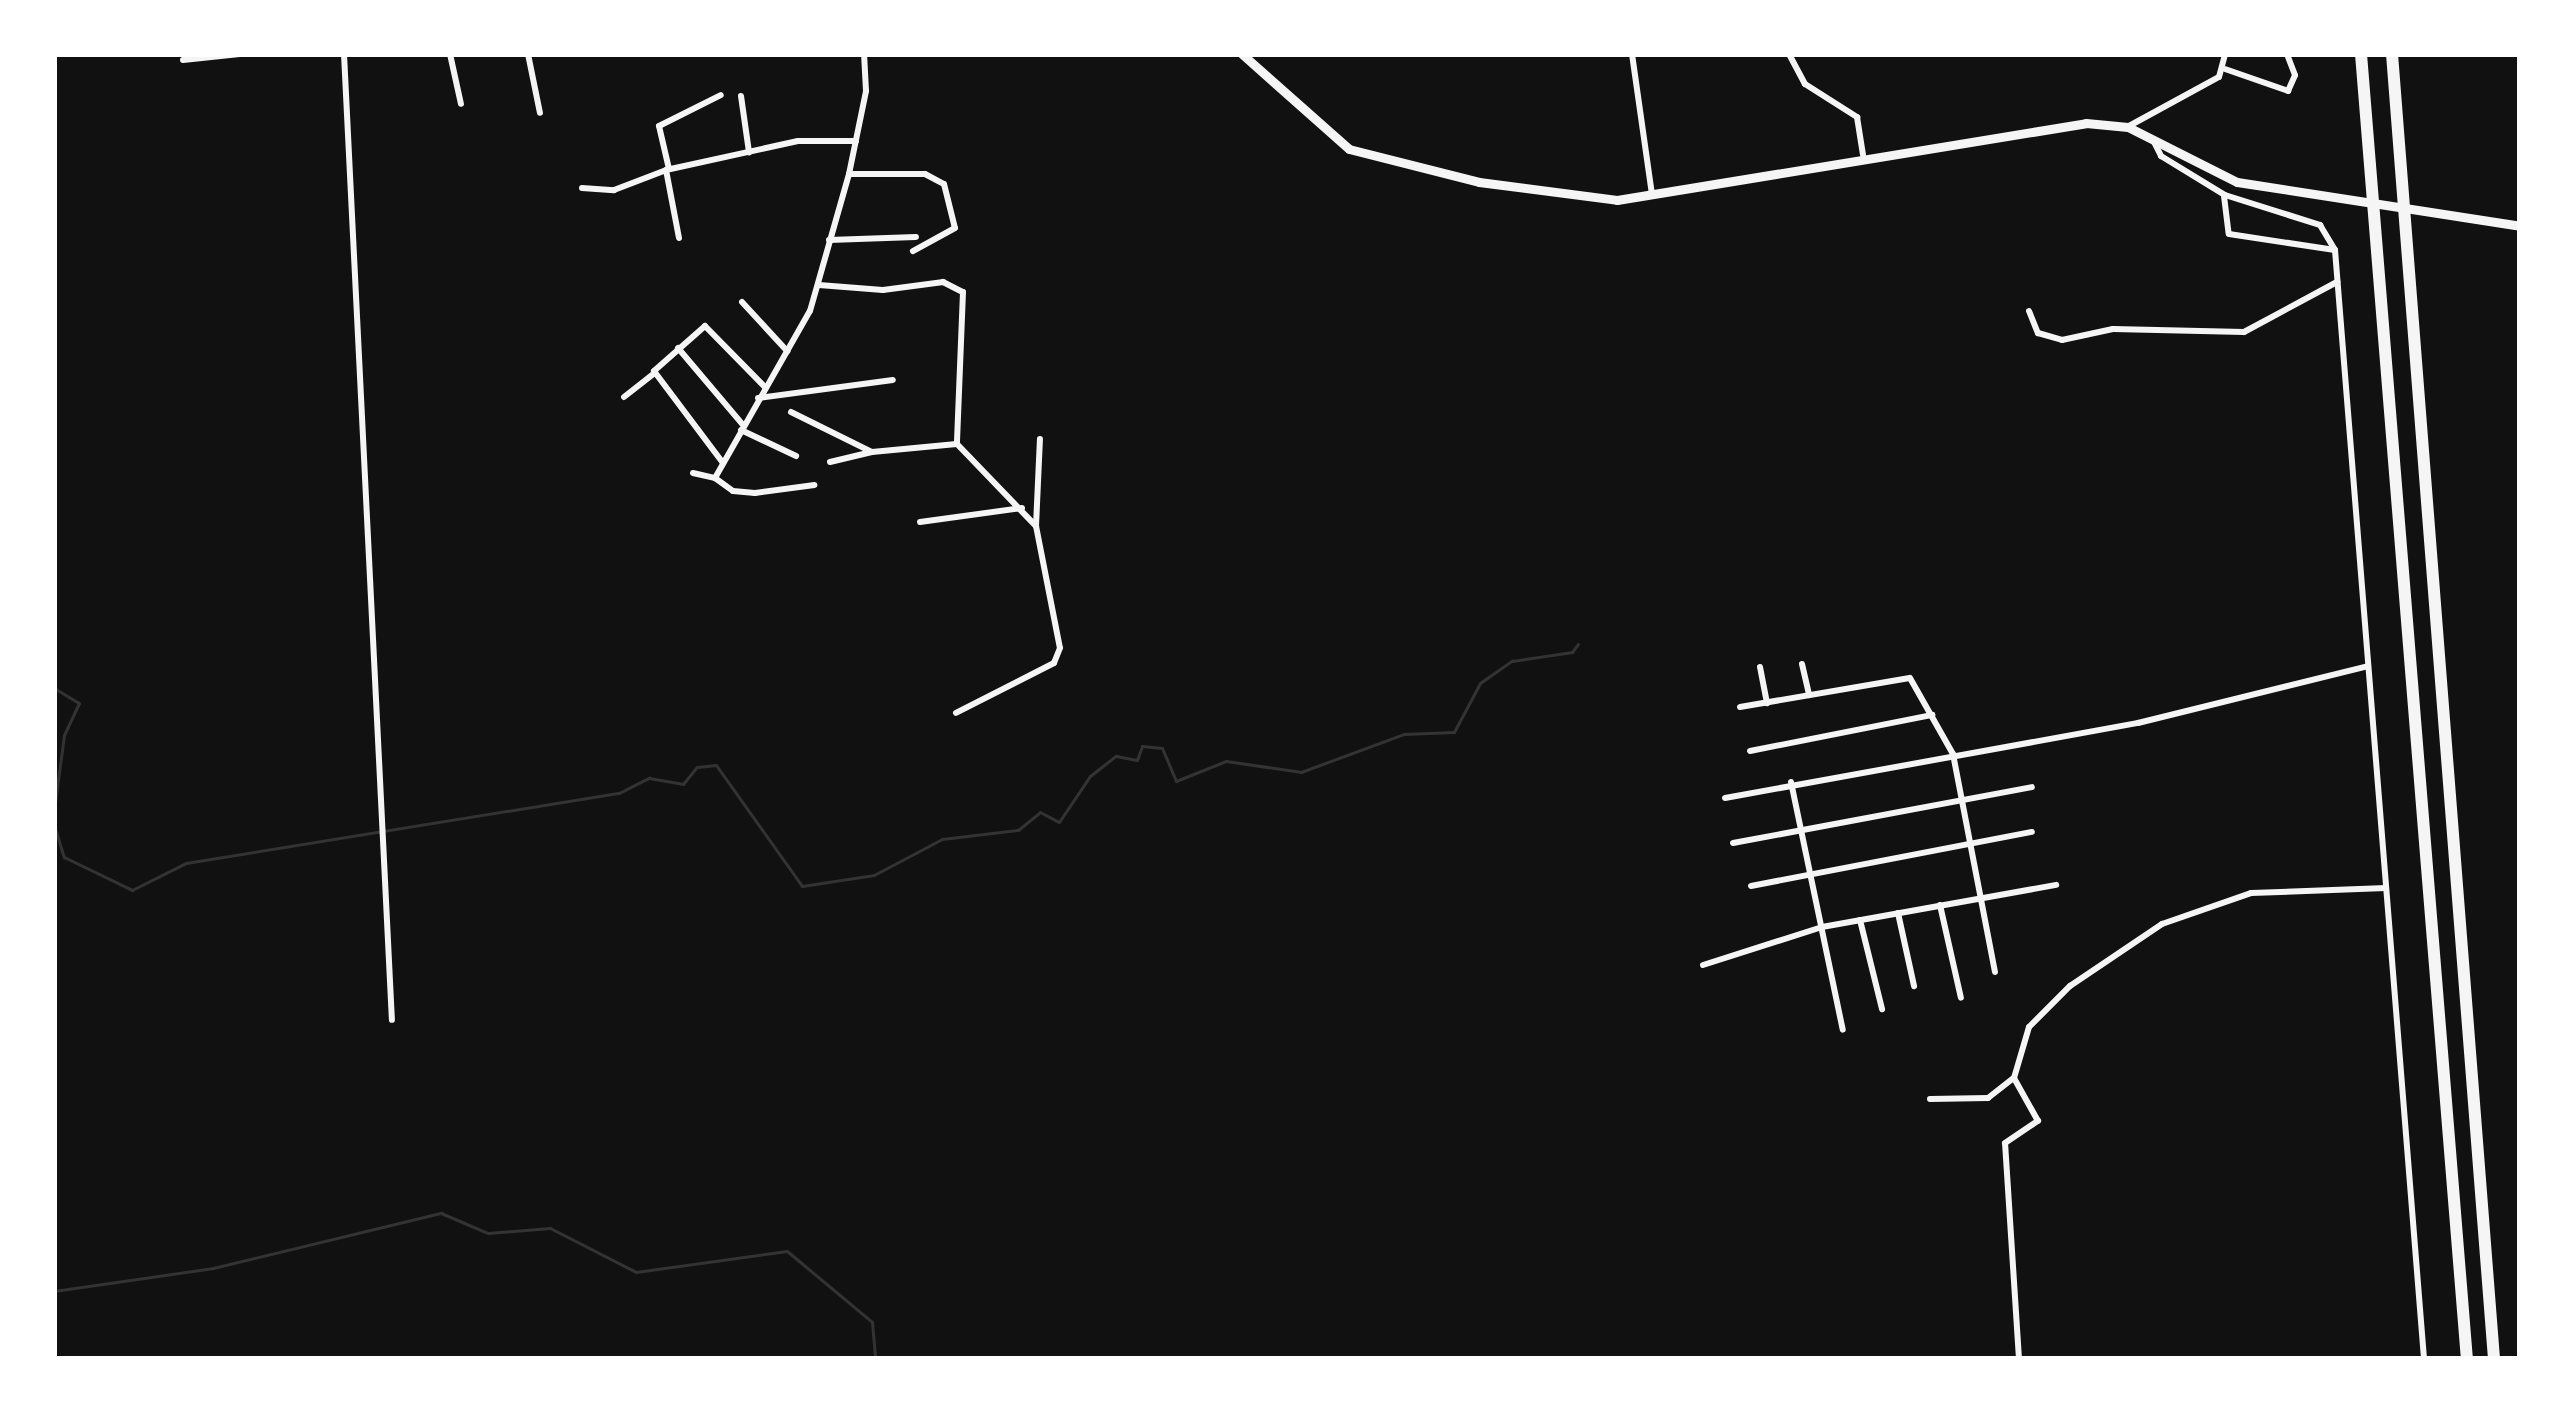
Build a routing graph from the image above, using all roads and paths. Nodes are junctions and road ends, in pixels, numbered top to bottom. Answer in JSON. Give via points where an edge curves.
{"nodes":[{"id":1,"x":239,"y":54,"type":"edge"},
{"id":2,"x":344,"y":54,"type":"edge"},
{"id":3,"x":450,"y":54,"type":"edge"},
{"id":4,"x":529,"y":54,"type":"edge"},
{"id":5,"x":865,"y":54,"type":"edge"},
{"id":6,"x":1242,"y":54,"type":"edge"},
{"id":7,"x":1632,"y":54,"type":"edge"},
{"id":8,"x":1789,"y":54,"type":"edge"},
{"id":9,"x":2224,"y":54,"type":"edge"},
{"id":10,"x":2287,"y":54,"type":"edge"},
{"id":11,"x":2361,"y":54,"type":"edge"},
{"id":12,"x":2392,"y":54,"type":"edge"},
{"id":13,"x":183,"y":61,"type":"dead end"},
{"id":14,"x":2225,"y":69,"type":"junction"},
{"id":15,"x":721,"y":95,"type":"dead end"},
{"id":16,"x":741,"y":96,"type":"dead end"},
{"id":17,"x":461,"y":104,"type":"dead end"},
{"id":18,"x":540,"y":113,"type":"dead end"},
{"id":19,"x":2128,"y":127,"type":"junction"},
{"id":20,"x":2150,"y":135,"type":"junction"},
{"id":21,"x":856,"y":141,"type":"junction"},
{"id":22,"x":749,"y":152,"type":"junction"},
{"id":23,"x":1863,"y":155,"type":"junction"},
{"id":24,"x":667,"y":169,"type":"junction"},
{"id":25,"x":849,"y":175,"type":"junction"},
{"id":26,"x":582,"y":188,"type":"dead end"},
{"id":27,"x":1652,"y":194,"type":"junction"},
{"id":28,"x":2224,"y":195,"type":"junction"},
{"id":29,"x":2520,"y":226,"type":"edge"},
{"id":30,"x":916,"y":237,"type":"dead end"},
{"id":31,"x":679,"y":238,"type":"dead end"},
{"id":32,"x":829,"y":240,"type":"junction"},
{"id":33,"x":2335,"y":250,"type":"junction"},
{"id":34,"x":913,"y":251,"type":"dead end"},
{"id":35,"x":2337,"y":282,"type":"junction"},
{"id":36,"x":819,"y":285,"type":"junction"},
{"id":37,"x":742,"y":302,"type":"dead end"},
{"id":38,"x":2029,"y":310,"type":"dead end"},
{"id":39,"x":678,"y":347,"type":"junction"},
{"id":40,"x":787,"y":351,"type":"junction"},
{"id":41,"x":653,"y":374,"type":"junction"},
{"id":42,"x":893,"y":380,"type":"dead end"},
{"id":43,"x":765,"y":387,"type":"junction"},
{"id":44,"x":624,"y":397,"type":"dead end"},
{"id":45,"x":758,"y":398,"type":"junction"},
{"id":46,"x":790,"y":412,"type":"dead end"},
{"id":47,"x":742,"y":427,"type":"junction"},
{"id":48,"x":1040,"y":440,"type":"dead end"},
{"id":49,"x":957,"y":445,"type":"junction"},
{"id":50,"x":872,"y":452,"type":"junction"},
{"id":51,"x":796,"y":456,"type":"dead end"},
{"id":52,"x":830,"y":462,"type":"dead end"},
{"id":53,"x":723,"y":463,"type":"junction"},
{"id":54,"x":693,"y":473,"type":"dead end"},
{"id":55,"x":715,"y":478,"type":"junction"},
{"id":56,"x":814,"y":484,"type":"dead end"},
{"id":57,"x":1022,"y":508,"type":"junction"},
{"id":58,"x":920,"y":522,"type":"dead end"},
{"id":59,"x":1036,"y":526,"type":"junction"},
{"id":60,"x":1802,"y":664,"type":"dead end"},
{"id":61,"x":2368,"y":666,"type":"junction"},
{"id":62,"x":1760,"y":667,"type":"dead end"},
{"id":63,"x":1809,"y":695,"type":"junction"},
{"id":64,"x":1767,"y":703,"type":"junction"},
{"id":65,"x":1741,"y":707,"type":"dead end"},
{"id":66,"x":956,"y":712,"type":"dead end"},
{"id":67,"x":1931,"y":715,"type":"junction"},
{"id":68,"x":1750,"y":751,"type":"dead end"},
{"id":69,"x":1954,"y":754,"type":"junction"},
{"id":70,"x":1791,"y":782,"type":"junction"},
{"id":71,"x":2032,"y":787,"type":"dead end"},
{"id":72,"x":1725,"y":798,"type":"dead end"},
{"id":73,"x":1963,"y":800,"type":"junction"},
{"id":74,"x":1801,"y":830,"type":"junction"},
{"id":75,"x":2032,"y":832,"type":"dead end"},
{"id":76,"x":1733,"y":843,"type":"dead end"},
{"id":77,"x":1972,"y":844,"type":"junction"},
{"id":78,"x":1810,"y":874,"type":"junction"},
{"id":79,"x":2056,"y":885,"type":"dead end"},
{"id":80,"x":1751,"y":886,"type":"dead end"},
{"id":81,"x":2386,"y":888,"type":"junction"},
{"id":82,"x":1980,"y":897,"type":"junction"},
{"id":83,"x":1940,"y":905,"type":"junction"},
{"id":84,"x":1898,"y":913,"type":"junction"},
{"id":85,"x":1860,"y":920,"type":"junction"},
{"id":86,"x":1822,"y":927,"type":"junction"},
{"id":87,"x":1703,"y":965,"type":"dead end"},
{"id":88,"x":1995,"y":972,"type":"dead end"},
{"id":89,"x":1914,"y":986,"type":"dead end"},
{"id":90,"x":1961,"y":998,"type":"dead end"},
{"id":91,"x":1882,"y":1009,"type":"dead end"},
{"id":92,"x":392,"y":1020,"type":"dead end"},
{"id":93,"x":1843,"y":1030,"type":"dead end"},
{"id":94,"x":2014,"y":1078,"type":"junction"},
{"id":95,"x":1930,"y":1099,"type":"dead end"},
{"id":96,"x":2019,"y":1359,"type":"edge"},
{"id":97,"x":2424,"y":1359,"type":"edge"},
{"id":98,"x":2467,"y":1359,"type":"edge"},
{"id":99,"x":2494,"y":1359,"type":"edge"}],
"edges":[{"from":1,"to":13,"type":"street"},
{"from":2,"to":92,"type":"street"},
{"from":3,"to":17,"type":"street"},
{"from":4,"to":18,"type":"street"},
{"from":5,"to":21,"type":"street"},
{"from":6,"to":27,"type":"street","via":[[1314,124],[1384,162],[1617,200]]},
{"from":7,"to":27,"type":"street"},
{"from":8,"to":23,"type":"street","via":[[1806,85],[1857,117]]},
{"from":9,"to":14,"type":"street"},
{"from":10,"to":14,"type":"street","via":[[2295,75],[2288,91]]},
{"from":11,"to":98,"type":"highway"},
{"from":12,"to":99,"type":"highway"},
{"from":14,"to":19,"type":"street"},
{"from":15,"to":24,"type":"street","via":[[659,126]]},
{"from":16,"to":22,"type":"street"},
{"from":19,"to":20,"type":"street"},
{"from":19,"to":23,"type":"street","via":[[2045,127]]},
{"from":20,"to":28,"type":"street","via":[[2161,156]]},
{"from":20,"to":29,"type":"street","via":[[2236,182]]},
{"from":21,"to":22,"type":"street","via":[[798,140]]},
{"from":21,"to":25,"type":"street"},
{"from":22,"to":24,"type":"street"},
{"from":23,"to":27,"type":"street"},
{"from":24,"to":26,"type":"street","via":[[614,190]]},
{"from":24,"to":31,"type":"street"},
{"from":25,"to":32,"type":"street"},
{"from":25,"to":34,"type":"street","via":[[925,174],[944,184],[955,228]]},
{"from":28,"to":33,"type":"street","via":[[2320,225]]},
{"from":28,"to":33,"type":"street","via":[[2230,235]]},
{"from":30,"to":32,"type":"street"},
{"from":32,"to":36,"type":"street"},
{"from":33,"to":35,"type":"street"},
{"from":35,"to":38,"type":"street","via":[[2244,332],[2113,329],[2062,340],[2038,333]]},
{"from":35,"to":61,"type":"street"},
{"from":36,"to":40,"type":"street"},
{"from":36,"to":49,"type":"street","via":[[959,287]]},
{"from":37,"to":40,"type":"street"},
{"from":39,"to":41,"type":"street"},
{"from":39,"to":43,"type":"street","via":[[708,326]]},
{"from":39,"to":47,"type":"street"},
{"from":40,"to":43,"type":"street"},
{"from":41,"to":44,"type":"street"},
{"from":41,"to":53,"type":"street"},
{"from":42,"to":45,"type":"street"},
{"from":43,"to":45,"type":"street"},
{"from":45,"to":47,"type":"street"},
{"from":46,"to":50,"type":"street"},
{"from":47,"to":51,"type":"street"},
{"from":47,"to":53,"type":"street"},
{"from":48,"to":59,"type":"street"},
{"from":49,"to":50,"type":"street"},
{"from":49,"to":57,"type":"street"},
{"from":50,"to":52,"type":"street"},
{"from":53,"to":55,"type":"street"},
{"from":54,"to":55,"type":"street"},
{"from":55,"to":56,"type":"street","via":[[755,493]]},
{"from":57,"to":58,"type":"street"},
{"from":57,"to":59,"type":"street"},
{"from":59,"to":66,"type":"street","via":[[1060,648],[1054,663]]},
{"from":60,"to":63,"type":"street"},
{"from":61,"to":69,"type":"street","via":[[2138,723]]},
{"from":61,"to":81,"type":"street"},
{"from":62,"to":64,"type":"street"},
{"from":63,"to":64,"type":"street"},
{"from":63,"to":67,"type":"street","via":[[1910,678]]},
{"from":64,"to":65,"type":"street"},
{"from":67,"to":68,"type":"street"},
{"from":67,"to":69,"type":"street"},
{"from":69,"to":70,"type":"street"},
{"from":69,"to":73,"type":"street"},
{"from":70,"to":72,"type":"street"},
{"from":70,"to":74,"type":"street"},
{"from":71,"to":73,"type":"street"},
{"from":73,"to":74,"type":"street"},
{"from":73,"to":77,"type":"street"},
{"from":74,"to":76,"type":"street"},
{"from":74,"to":78,"type":"street"},
{"from":75,"to":77,"type":"street"},
{"from":77,"to":78,"type":"street"},
{"from":77,"to":82,"type":"street"},
{"from":78,"to":80,"type":"street"},
{"from":78,"to":86,"type":"street"},
{"from":79,"to":82,"type":"street"},
{"from":81,"to":94,"type":"street","via":[[2252,893],[2162,924],[2070,986],[2029,1027]]},
{"from":81,"to":97,"type":"street"},
{"from":82,"to":83,"type":"street"},
{"from":82,"to":88,"type":"street"},
{"from":83,"to":84,"type":"street"},
{"from":83,"to":90,"type":"street"},
{"from":84,"to":85,"type":"street"},
{"from":84,"to":89,"type":"street"},
{"from":85,"to":86,"type":"street"},
{"from":85,"to":91,"type":"street"},
{"from":86,"to":87,"type":"street"},
{"from":86,"to":93,"type":"street"},
{"from":94,"to":95,"type":"street","via":[[1988,1098]]},
{"from":94,"to":96,"type":"street","via":[[2038,1121],[2006,1143]]}]}
